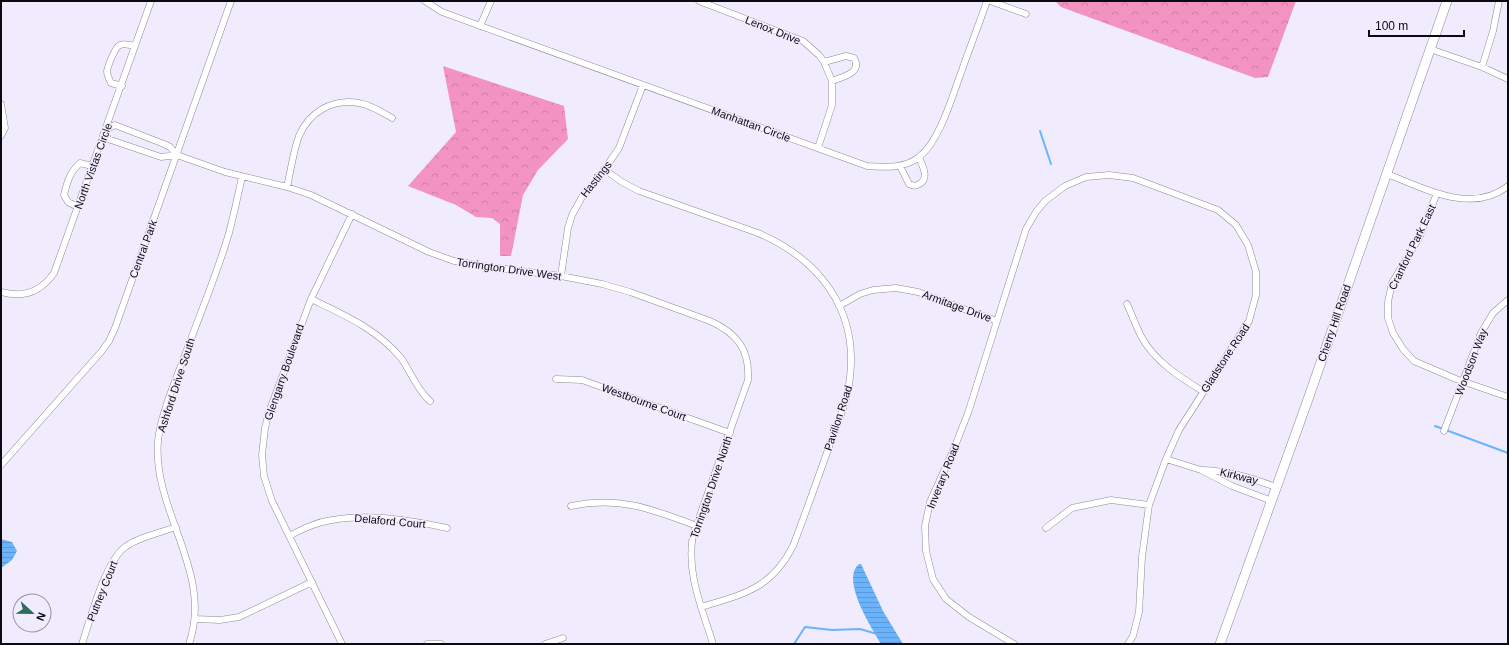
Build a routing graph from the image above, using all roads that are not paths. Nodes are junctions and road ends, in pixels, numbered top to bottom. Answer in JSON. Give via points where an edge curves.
{"nodes":[{"id":1,"x":152,"y":1,"type":"edge"},
{"id":2,"x":231,"y":1,"type":"edge"},
{"id":3,"x":425,"y":1,"type":"edge"},
{"id":4,"x":491,"y":1,"type":"edge"},
{"id":5,"x":699,"y":1,"type":"edge"},
{"id":6,"x":987,"y":1,"type":"edge"},
{"id":7,"x":990,"y":1,"type":"edge"},
{"id":8,"x":1447,"y":1,"type":"edge"},
{"id":9,"x":1499,"y":1,"type":"edge"},
{"id":10,"x":1026,"y":14,"type":"dead end"},
{"id":11,"x":480,"y":26,"type":"junction"},
{"id":12,"x":135,"y":46,"type":"junction"},
{"id":13,"x":1430,"y":49,"type":"junction"},
{"id":14,"x":824,"y":62,"type":"junction"},
{"id":15,"x":1482,"y":67,"type":"junction"},
{"id":16,"x":1508,"y":79,"type":"edge"},
{"id":17,"x":832,"y":81,"type":"junction"},
{"id":18,"x":643,"y":85,"type":"junction"},
{"id":19,"x":122,"y":86,"type":"junction"},
{"id":20,"x":1,"y":104,"type":"edge"},
{"id":21,"x":392,"y":118,"type":"dead end"},
{"id":22,"x":105,"y":130,"type":"junction"},
{"id":23,"x":1,"y":136,"type":"edge"},
{"id":24,"x":818,"y":148,"type":"junction"},
{"id":25,"x":177,"y":155,"type":"junction"},
{"id":26,"x":919,"y":157,"type":"junction"},
{"id":27,"x":92,"y":166,"type":"junction"},
{"id":28,"x":900,"y":166,"type":"junction"},
{"id":29,"x":604,"y":169,"type":"junction"},
{"id":30,"x":1386,"y":174,"type":"junction"},
{"id":31,"x":242,"y":177,"type":"junction"},
{"id":32,"x":1508,"y":186,"type":"edge"},
{"id":33,"x":287,"y":187,"type":"junction"},
{"id":34,"x":1437,"y":193,"type":"junction"},
{"id":35,"x":1045,"y":201,"type":"joint"},
{"id":36,"x":78,"y":207,"type":"junction"},
{"id":37,"x":352,"y":214,"type":"junction"},
{"id":38,"x":561,"y":276,"type":"junction"},
{"id":39,"x":1,"y":292,"type":"edge"},
{"id":40,"x":311,"y":299,"type":"junction"},
{"id":41,"x":1508,"y":300,"type":"edge"},
{"id":42,"x":1127,"y":304,"type":"dead end"},
{"id":43,"x":839,"y":306,"type":"junction"},
{"id":44,"x":997,"y":321,"type":"junction"},
{"id":45,"x":745,"y":353,"type":"joint"},
{"id":46,"x":556,"y":379,"type":"dead end"},
{"id":47,"x":1463,"y":382,"type":"junction"},
{"id":48,"x":1204,"y":392,"type":"junction"},
{"id":49,"x":1508,"y":397,"type":"edge"},
{"id":50,"x":430,"y":401,"type":"dead end"},
{"id":51,"x":1444,"y":430,"type":"dead end"},
{"id":52,"x":730,"y":433,"type":"junction"},
{"id":53,"x":1166,"y":459,"type":"junction"},
{"id":54,"x":1,"y":465,"type":"edge"},
{"id":55,"x":1201,"y":470,"type":"junction"},
{"id":56,"x":1276,"y":487,"type":"junction"},
{"id":57,"x":1272,"y":501,"type":"junction"},
{"id":58,"x":571,"y":506,"type":"dead end"},
{"id":59,"x":1149,"y":506,"type":"junction"},
{"id":60,"x":697,"y":526,"type":"junction"},
{"id":61,"x":176,"y":527,"type":"junction"},
{"id":62,"x":447,"y":528,"type":"dead end"},
{"id":63,"x":1046,"y":528,"type":"dead end"},
{"id":64,"x":289,"y":536,"type":"junction"},
{"id":65,"x":312,"y":582,"type":"junction"},
{"id":66,"x":702,"y":607,"type":"junction"},
{"id":67,"x":195,"y":619,"type":"junction"},
{"id":68,"x":563,"y":638,"type":"dead end"},
{"id":69,"x":82,"y":644,"type":"edge"},
{"id":70,"x":189,"y":644,"type":"edge"},
{"id":71,"x":342,"y":644,"type":"edge"},
{"id":72,"x":427,"y":644,"type":"edge"},
{"id":73,"x":441,"y":644,"type":"edge"},
{"id":74,"x":545,"y":644,"type":"edge"},
{"id":75,"x":713,"y":644,"type":"edge"},
{"id":76,"x":1014,"y":644,"type":"edge"},
{"id":77,"x":1128,"y":644,"type":"edge"},
{"id":78,"x":1220,"y":644,"type":"edge"}],
"edges":[{"from":1,"to":12,"type":"street","name":"North Vistas Circle"},
{"from":2,"to":25,"type":"street","name":"Central Park"},
{"from":3,"to":11,"type":"street","name":"Manhattan Circle","via":[[442,12]]},
{"from":4,"to":11,"type":"street"},
{"from":5,"to":14,"type":"street","name":"Lenox Drive","via":[[803,41]]},
{"from":6,"to":26,"type":"street","name":"Manhattan Circle","via":[[945,116],[932,143]]},
{"from":7,"to":10,"type":"street"},
{"from":8,"to":13,"type":"main road","name":"Cherry Hill Road"},
{"from":9,"to":15,"type":"street"},
{"from":11,"to":18,"type":"street","name":"Manhattan Circle"},
{"from":12,"to":19,"type":"street","name":"North Vistas Circle"},
{"from":12,"to":19,"type":"street","via":[[120,45],[107,71],[111,83]]},
{"from":13,"to":15,"type":"street"},
{"from":13,"to":30,"type":"main road","name":"Cherry Hill Road"},
{"from":14,"to":17,"type":"street","name":"Lenox Drive"},
{"from":14,"to":17,"type":"street","via":[[846,56],[856,61],[853,73]]},
{"from":15,"to":16,"type":"street"},
{"from":17,"to":24,"type":"street","name":"Lenox Drive","via":[[832,105]]},
{"from":18,"to":24,"type":"street","name":"Manhattan Circle"},
{"from":18,"to":29,"type":"street","name":"Hastings","via":[[624,138]]},
{"from":19,"to":22,"type":"street","name":"North Vistas Circle"},
{"from":20,"to":23,"type":"street","via":[[5,128]]},
{"from":21,"to":33,"type":"street","via":[[367,105],[350,101],[320,109],[301,131]]},
{"from":22,"to":25,"type":"street","via":[[115,125],[164,144]]},
{"from":22,"to":25,"type":"street","via":[[108,139],[161,157]]},
{"from":22,"to":27,"type":"street","name":"North Vistas Circle"},
{"from":24,"to":28,"type":"street","name":"Manhattan Circle","via":[[867,166]]},
{"from":25,"to":31,"type":"street","name":"Torrington Drive West"},
{"from":25,"to":54,"type":"street","name":"Central Park","via":[[109,341]]},
{"from":26,"to":28,"type":"street","name":"Manhattan Circle"},
{"from":26,"to":28,"type":"street","via":[[926,175],[923,182],[918,185],[909,184]]},
{"from":27,"to":36,"type":"street","name":"North Vistas Circle"},
{"from":27,"to":36,"type":"street","via":[[80,163],[72,171],[66,184],[64,195],[68,202]]},
{"from":29,"to":38,"type":"street","name":"Hastings","via":[[582,197],[572,215]]},
{"from":29,"to":43,"type":"street","name":"Pavillon Road","via":[[639,191],[784,245],[817,272]]},
{"from":30,"to":34,"type":"street"},
{"from":30,"to":56,"type":"main road","name":"Cherry Hill Road"},
{"from":31,"to":33,"type":"street","name":"Torrington Drive West"},
{"from":31,"to":61,"type":"street","name":"Ashford Drive South","via":[[229,232],[160,431],[159,466]]},
{"from":32,"to":34,"type":"street","via":[[1492,195],[1475,199],[1459,199]]},
{"from":33,"to":37,"type":"street","name":"Torrington Drive West","via":[[311,194]]},
{"from":34,"to":47,"type":"street","name":"Cranford Park East","via":[[1420,236],[1392,283],[1388,318],[1403,350],[1414,361]]},
{"from":35,"to":44,"type":"street","name":"Armitage Drive","via":[[1026,229]]},
{"from":35,"to":48,"type":"street","name":"Gladstone Road","via":[[1065,186],[1086,177],[1109,175],[1133,178],[1218,210],[1236,225],[1248,245],[1256,272],[1256,296],[1249,321]]},
{"from":36,"to":39,"type":"street","name":"North Vistas Circle","via":[[57,266],[46,284],[28,293],[13,295]]},
{"from":37,"to":38,"type":"street","name":"Torrington Drive West","via":[[429,252],[454,261]]},
{"from":37,"to":40,"type":"street","name":"Glengarry Boulevard"},
{"from":38,"to":45,"type":"street","name":"Torrington Drive West","via":[[609,286],[722,326],[739,341]]},
{"from":40,"to":50,"type":"street","via":[[355,320],[378,335],[400,357],[423,395]]},
{"from":40,"to":64,"type":"street","name":"Glengarry Boulevard","via":[[269,412],[263,444],[263,467],[267,487]]},
{"from":41,"to":47,"type":"street","name":"Woodson Way","via":[[1497,309],[1485,326]]},
{"from":42,"to":48,"type":"street","via":[[1142,337],[1156,355],[1173,373]]},
{"from":43,"to":44,"type":"street","name":"Armitage Drive","via":[[860,294],[896,288],[918,292]]},
{"from":43,"to":66,"type":"street","name":"Pavillon Road","via":[[846,324],[850,347],[849,388],[794,546],[780,569],[760,586],[744,594]]},
{"from":44,"to":76,"type":"street","name":"Inverary Road","via":[[968,413],[930,502],[925,526],[926,551],[933,579],[946,598],[969,617]]},
{"from":45,"to":52,"type":"street","name":"Torrington Drive North","via":[[748,380]]},
{"from":46,"to":52,"type":"street","name":"Westbourne Court","via":[[582,380]]},
{"from":47,"to":49,"type":"street","name":"Cranford Park East"},
{"from":47,"to":51,"type":"street","name":"Woodson Way"},
{"from":48,"to":53,"type":"street","name":"Gladstone Road","via":[[1179,430]]},
{"from":52,"to":60,"type":"street","name":"Torrington Drive North"},
{"from":53,"to":55,"type":"street","name":"Kirkway"},
{"from":53,"to":59,"type":"street","name":"Gladstone Road"},
{"from":55,"to":56,"type":"street","name":"Kirkway","via":[[1239,474]]},
{"from":55,"to":57,"type":"street","name":"Kirkway","via":[[1232,486]]},
{"from":56,"to":57,"type":"main road","name":"Cherry Hill Road"},
{"from":57,"to":78,"type":"main road","name":"Cherry Hill Road"},
{"from":58,"to":60,"type":"street","via":[[596,502],[625,504]]},
{"from":59,"to":63,"type":"street","via":[[1111,500],[1072,508]]},
{"from":59,"to":77,"type":"street","name":"Gladstone Road","via":[[1142,557],[1139,612],[1133,636]]},
{"from":60,"to":66,"type":"street","name":"Torrington Drive North","via":[[692,543],[691,562]]},
{"from":61,"to":67,"type":"street","name":"Ashford Drive South","via":[[193,583]]},
{"from":61,"to":69,"type":"street","name":"Putney Court","via":[[134,542],[117,555],[108,569]]},
{"from":62,"to":64,"type":"street","name":"Delaford Court","via":[[384,518],[347,517],[318,523]]},
{"from":64,"to":65,"type":"street","name":"Glengarry Boulevard"},
{"from":65,"to":67,"type":"street","via":[[239,617],[220,620]]},
{"from":65,"to":71,"type":"street","name":"Glengarry Boulevard"},
{"from":66,"to":75,"type":"street","name":"Torrington Drive North"},
{"from":67,"to":70,"type":"street","name":"Ashford Drive South"},
{"from":68,"to":74,"type":"street"},
{"from":72,"to":73,"type":"street"}]}
